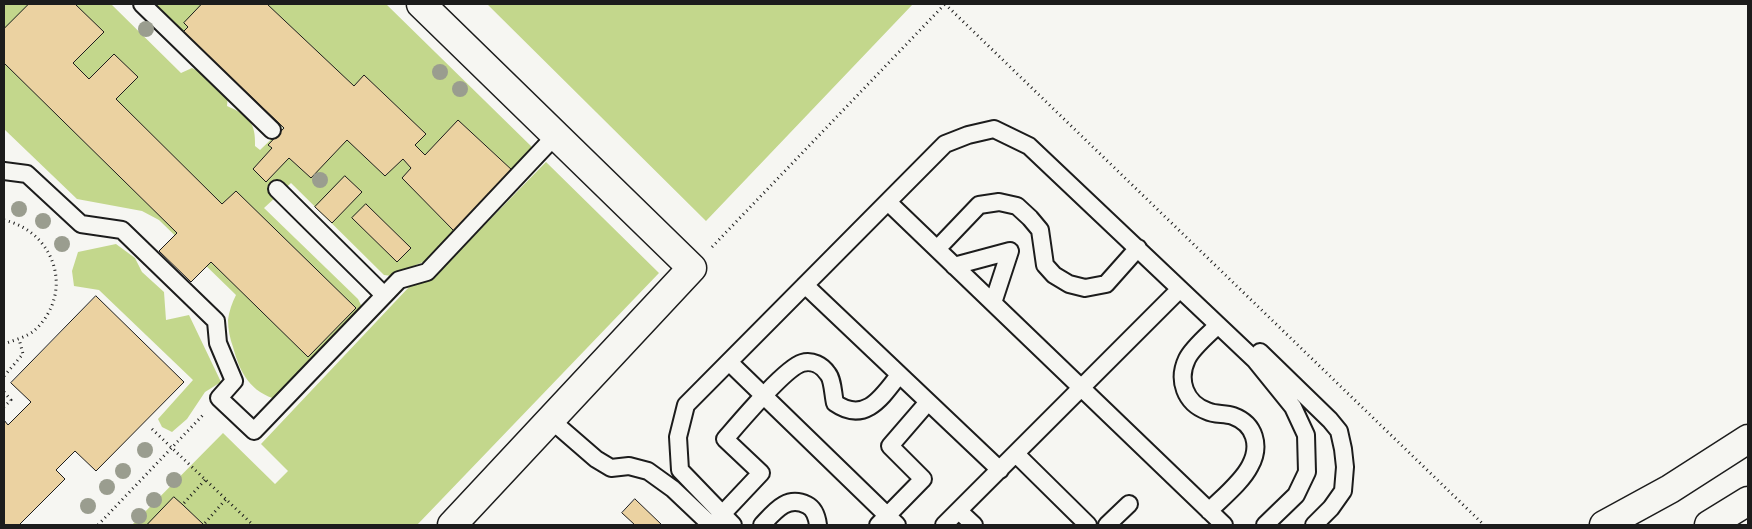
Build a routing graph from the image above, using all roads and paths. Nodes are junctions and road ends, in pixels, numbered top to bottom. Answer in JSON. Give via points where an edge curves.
{"nodes":[{"id":1,"x":142,"y":4,"type":"edge"},
{"id":2,"x":421,"y":4,"type":"edge"},
{"id":3,"x":945,"y":4,"type":"edge"},
{"id":4,"x":272,"y":130,"type":"dead end"},
{"id":5,"x":556,"y":135,"type":"junction"},
{"id":6,"x":4,"y":171,"type":"edge"},
{"id":7,"x":277,"y":189,"type":"dead end"},
{"id":8,"x":888,"y":202,"type":"junction"},
{"id":9,"x":4,"y":220,"type":"edge"},
{"id":10,"x":1138,"y":248,"type":"junction"},
{"id":11,"x":937,"y":249,"type":"junction"},
{"id":12,"x":954,"y":266,"type":"junction"},
{"id":13,"x":692,"y":268,"type":"junction"},
{"id":14,"x":805,"y":285,"type":"junction"},
{"id":15,"x":1180,"y":289,"type":"junction"},
{"id":16,"x":384,"y":295,"type":"junction"},
{"id":17,"x":993,"y":303,"type":"junction"},
{"id":18,"x":1217,"y":318,"type":"junction"},
{"id":19,"x":19,"y":339,"type":"junction"},
{"id":20,"x":4,"y":344,"type":"edge"},
{"id":21,"x":728,"y":362,"type":"junction"},
{"id":22,"x":900,"y":375,"type":"junction"},
{"id":23,"x":4,"y":376,"type":"edge"},
{"id":24,"x":1081,"y":388,"type":"junction"},
{"id":25,"x":4,"y":392,"type":"edge"},
{"id":26,"x":764,"y":396,"type":"junction"},
{"id":27,"x":219,"y":398,"type":"junction"},
{"id":28,"x":928,"y":402,"type":"junction"},
{"id":29,"x":4,"y":407,"type":"edge"},
{"id":30,"x":551,"y":420,"type":"junction"},
{"id":31,"x":152,"y":429,"type":"dead end"},
{"id":32,"x":1748,"y":438,"type":"edge"},
{"id":33,"x":171,"y":448,"type":"junction"},
{"id":34,"x":1016,"y":454,"type":"junction"},
{"id":35,"x":1000,"y":470,"type":"junction"},
{"id":36,"x":205,"y":480,"type":"junction"},
{"id":37,"x":226,"y":499,"type":"junction"},
{"id":38,"x":1748,"y":501,"type":"edge"},
{"id":39,"x":184,"y":503,"type":"dead end"},
{"id":40,"x":1129,"y":504,"type":"dead end"},
{"id":41,"x":959,"y":511,"type":"junction"},
{"id":42,"x":1209,"y":511,"type":"junction"},
{"id":43,"x":719,"y":522,"type":"edge"},
{"id":44,"x":887,"y":522,"type":"edge"},
{"id":45,"x":205,"y":523,"type":"dead end"},
{"id":46,"x":456,"y":524,"type":"edge"},
{"id":47,"x":98,"y":525,"type":"edge"},
{"id":48,"x":253,"y":525,"type":"edge"},
{"id":49,"x":762,"y":525,"type":"edge"},
{"id":50,"x":818,"y":525,"type":"edge"},
{"id":51,"x":944,"y":525,"type":"edge"},
{"id":52,"x":974,"y":525,"type":"edge"},
{"id":53,"x":1088,"y":525,"type":"edge"},
{"id":54,"x":1107,"y":525,"type":"edge"},
{"id":55,"x":1224,"y":525,"type":"edge"},
{"id":56,"x":1265,"y":525,"type":"edge"},
{"id":57,"x":1314,"y":525,"type":"edge"},
{"id":58,"x":1484,"y":525,"type":"edge"},
{"id":59,"x":1604,"y":525,"type":"edge"},
{"id":60,"x":1709,"y":525,"type":"edge"}],
"edges":[{"from":1,"to":4,"type":"lane"},
{"from":2,"to":5,"type":"main road"},
{"from":3,"to":13,"type":"path"},
{"from":3,"to":58,"type":"path"},
{"from":5,"to":13,"type":"main road"},
{"from":5,"to":16,"type":"lane","via":[[427,272],[400,280]]},
{"from":6,"to":27,"type":"lane","via":[[27,174],[81,224],[122,230],[216,321],[218,343],[234,381]]},
{"from":7,"to":16,"type":"lane"},
{"from":8,"to":10,"type":"lane","via":[[945,144],[994,129],[1029,146]]},
{"from":8,"to":11,"type":"lane"},
{"from":8,"to":14,"type":"lane"},
{"from":9,"to":19,"type":"path","via":[[26,228],[41,241],[52,258],[57,277],[55,297],[47,316],[34,331]]},
{"from":10,"to":11,"type":"lane","via":[[1106,284],[1085,288],[1069,284],[1045,265],[1040,230],[1030,218],[1017,206],[999,202],[979,205]]},
{"from":10,"to":15,"type":"lane"},
{"from":11,"to":12,"type":"lane"},
{"from":12,"to":17,"type":"lane"},
{"from":12,"to":17,"type":"lane","via":[[1010,250]]},
{"from":13,"to":30,"type":"main road"},
{"from":14,"to":21,"type":"lane"},
{"from":14,"to":22,"type":"lane"},
{"from":15,"to":18,"type":"lane"},
{"from":15,"to":24,"type":"lane"},
{"from":16,"to":27,"type":"lane","via":[[254,431]]},
{"from":17,"to":24,"type":"lane"},
{"from":18,"to":42,"type":"lane","via":[[1188,357],[1183,384],[1187,397],[1197,407],[1244,422],[1253,432],[1256,444],[1249,468]]},
{"from":18,"to":56,"type":"lane","via":[[1293,407],[1306,435],[1307,472],[1296,495]]},
{"from":18,"to":57,"type":"lane","via":[[1339,431],[1345,467],[1343,491]]},
{"from":19,"to":20,"type":"path"},
{"from":19,"to":23,"type":"path","via":[[24,354]]},
{"from":21,"to":26,"type":"lane"},
{"from":21,"to":43,"type":"lane","via":[[686,405],[678,437],[680,470]]},
{"from":22,"to":26,"type":"lane","via":[[863,411],[845,410],[835,403],[830,375],[819,364],[804,362],[795,366]]},
{"from":22,"to":28,"type":"lane"},
{"from":24,"to":34,"type":"lane"},
{"from":24,"to":42,"type":"lane"},
{"from":25,"to":29,"type":"path","via":[[11,400]]},
{"from":26,"to":43,"type":"lane","via":[[725,439],[761,473]]},
{"from":26,"to":44,"type":"lane"},
{"from":27,"to":33,"type":"path"},
{"from":28,"to":35,"type":"lane"},
{"from":28,"to":44,"type":"lane","via":[[890,446],[923,479]]},
{"from":30,"to":43,"type":"lane","via":[[596,459],[611,468],[629,466],[648,471]]},
{"from":30,"to":46,"type":"main road"},
{"from":31,"to":33,"type":"path"},
{"from":32,"to":59,"type":"main road","via":[[1670,489]]},
{"from":33,"to":36,"type":"path"},
{"from":33,"to":47,"type":"path"},
{"from":34,"to":35,"type":"lane"},
{"from":34,"to":53,"type":"lane"},
{"from":35,"to":41,"type":"lane"},
{"from":36,"to":37,"type":"path"},
{"from":36,"to":39,"type":"path"},
{"from":37,"to":45,"type":"path"},
{"from":37,"to":48,"type":"path"},
{"from":38,"to":60,"type":"main road"},
{"from":40,"to":54,"type":"lane"},
{"from":41,"to":51,"type":"lane"},
{"from":41,"to":52,"type":"lane"},
{"from":42,"to":55,"type":"lane"},
{"from":49,"to":50,"type":"lane","via":[[774,511],[788,502],[812,507]]}]}
